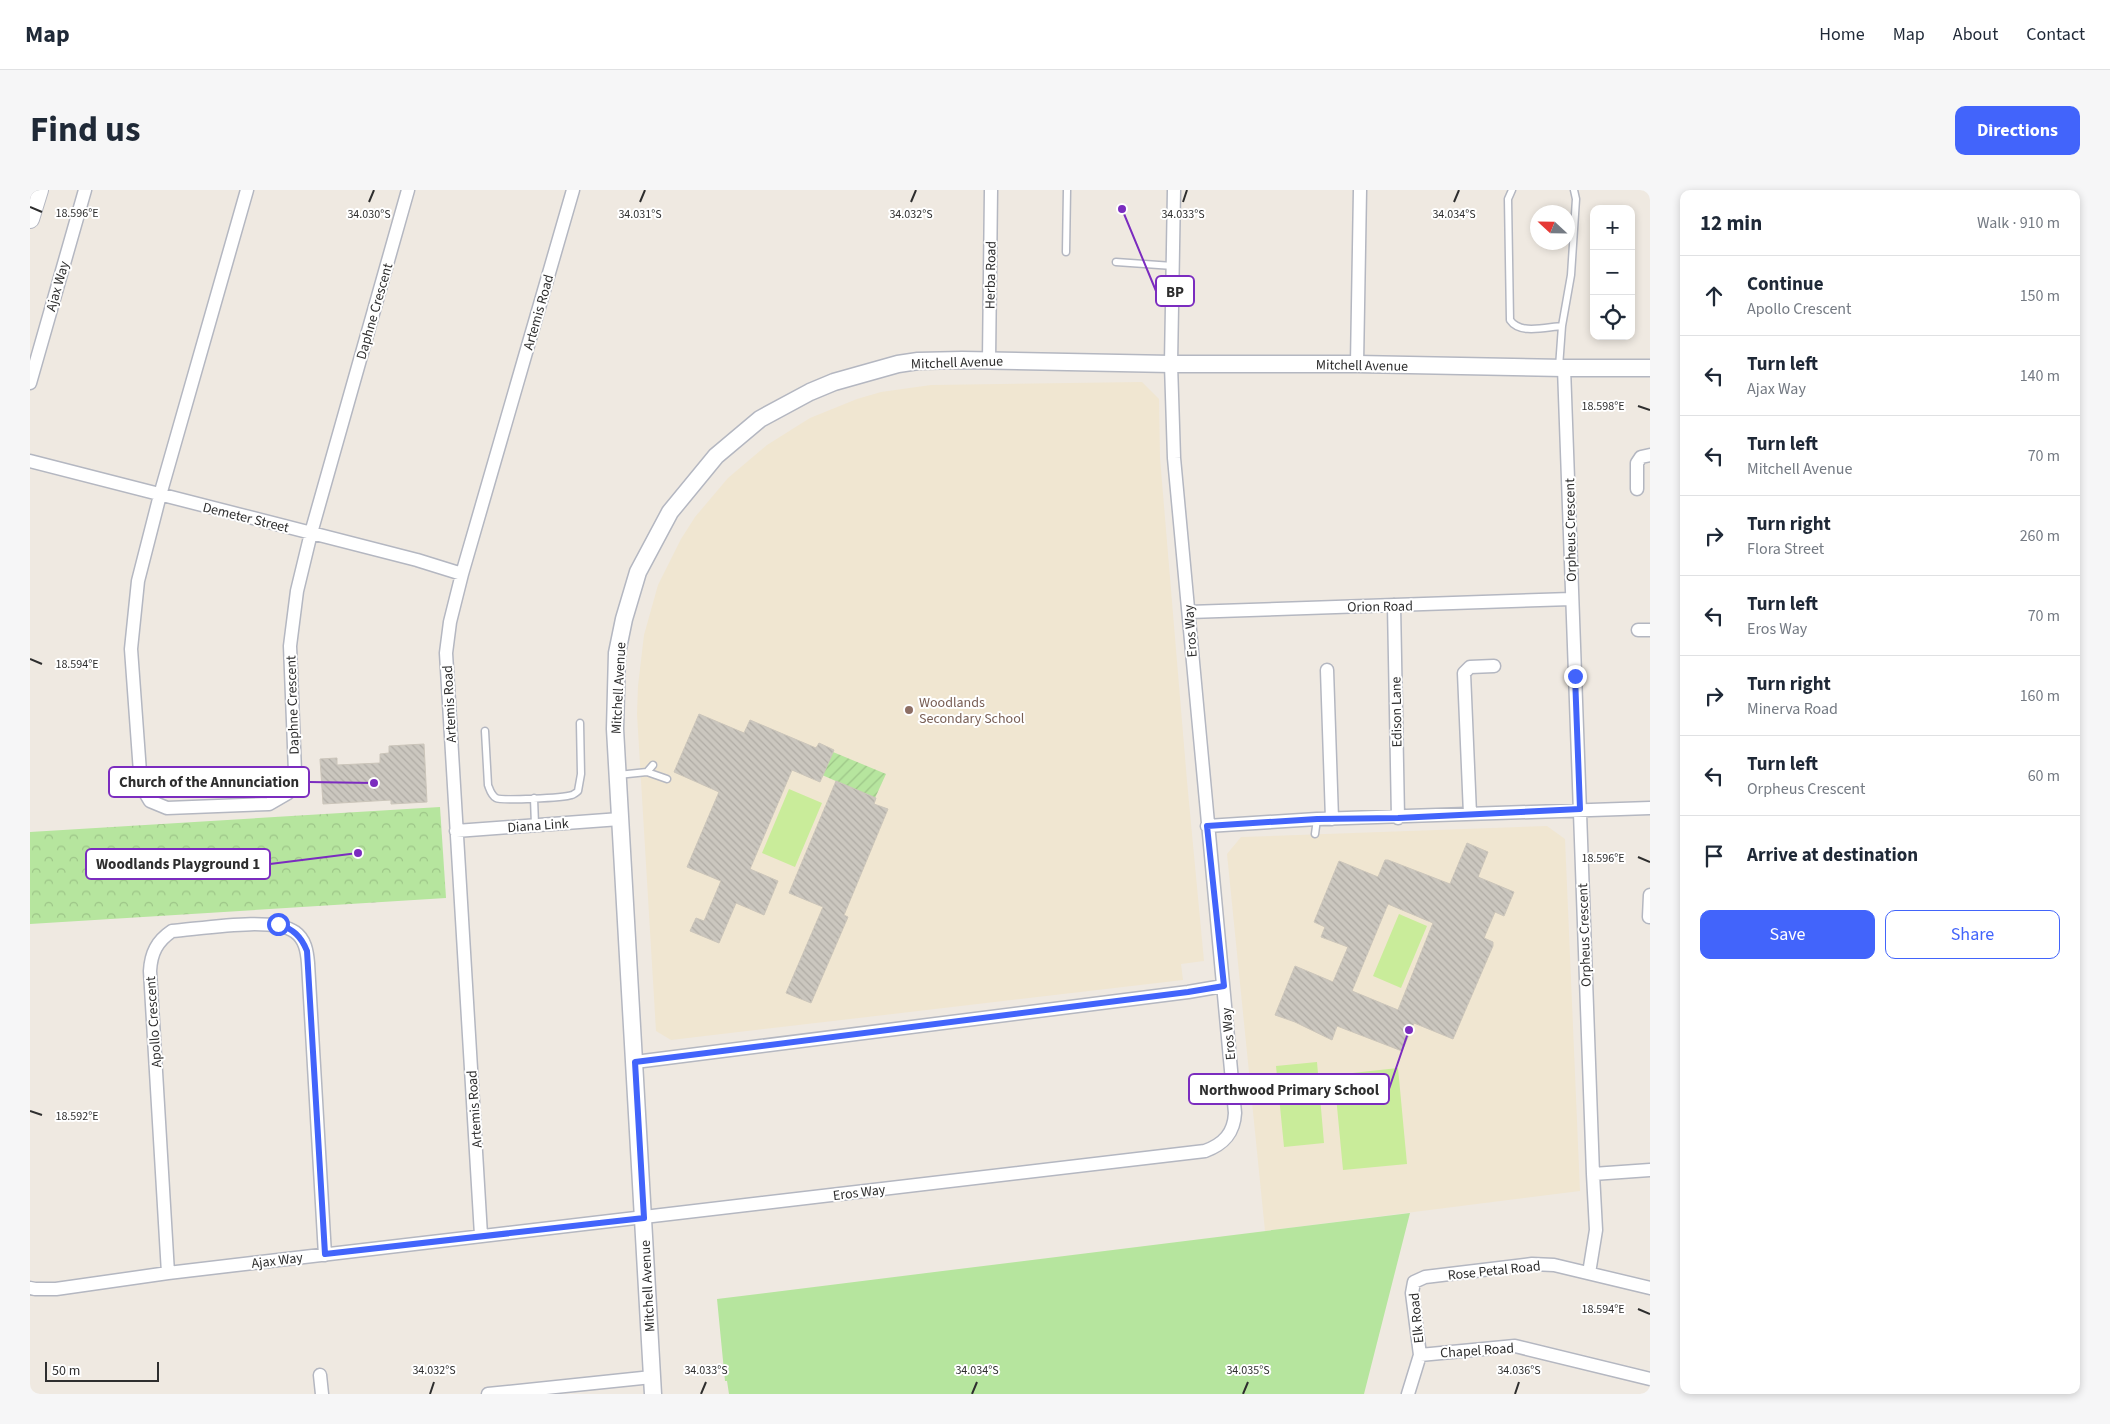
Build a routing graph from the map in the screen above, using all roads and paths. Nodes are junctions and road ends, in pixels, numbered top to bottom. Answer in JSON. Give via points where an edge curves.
{"nodes":[{"id":1,"x":39,"y":190,"type":"edge"},
{"id":2,"x":85,"y":190,"type":"edge"},
{"id":3,"x":247,"y":190,"type":"edge"},
{"id":4,"x":408,"y":190,"type":"edge"},
{"id":5,"x":573,"y":190,"type":"edge"},
{"id":6,"x":991,"y":190,"type":"edge"},
{"id":7,"x":1067,"y":190,"type":"edge"},
{"id":8,"x":1174,"y":190,"type":"edge"},
{"id":9,"x":1360,"y":190,"type":"edge"},
{"id":10,"x":1512,"y":190,"type":"edge"},
{"id":11,"x":1574,"y":190,"type":"edge"},
{"id":12,"x":30,"y":219,"type":"edge"},
{"id":13,"x":1066,"y":252,"type":"dead end"},
{"id":14,"x":1116,"y":262,"type":"dead end"},
{"id":15,"x":1174,"y":266,"type":"junction"},
{"id":16,"x":1562,"y":326,"type":"junction"},
{"id":17,"x":989,"y":360,"type":"junction"},
{"id":18,"x":1171,"y":364,"type":"junction"},
{"id":19,"x":1357,"y":364,"type":"junction"},
{"id":20,"x":1561,"y":368,"type":"junction"},
{"id":21,"x":1650,"y":368,"type":"edge"},
{"id":22,"x":30,"y":383,"type":"edge"},
{"id":23,"x":1650,"y":455,"type":"edge"},
{"id":24,"x":30,"y":461,"type":"edge"},
{"id":25,"x":1637,"y":489,"type":"dead end"},
{"id":26,"x":160,"y":495,"type":"junction"},
{"id":27,"x":311,"y":533,"type":"junction"},
{"id":28,"x":462,"y":574,"type":"junction"},
{"id":29,"x":1571,"y":599,"type":"junction"},
{"id":30,"x":1394,"y":605,"type":"junction"},
{"id":31,"x":1189,"y":612,"type":"junction"},
{"id":32,"x":1494,"y":666,"type":"dead end"},
{"id":33,"x":1327,"y":670,"type":"dead end"},
{"id":34,"x":580,"y":724,"type":"dead end"},
{"id":35,"x":486,"y":731,"type":"dead end"},
{"id":36,"x":653,"y":765,"type":"dead end"},
{"id":37,"x":648,"y":772,"type":"junction"},
{"id":38,"x":618,"y":776,"type":"junction"},
{"id":39,"x":667,"y":779,"type":"dead end"},
{"id":40,"x":534,"y":798,"type":"junction"},
{"id":41,"x":1650,"y":808,"type":"edge"},
{"id":42,"x":1580,"y":809,"type":"junction"},
{"id":43,"x":1470,"y":814,"type":"junction"},
{"id":44,"x":1398,"y":818,"type":"junction"},
{"id":45,"x":620,"y":819,"type":"junction"},
{"id":46,"x":1317,"y":819,"type":"junction"},
{"id":47,"x":1332,"y":819,"type":"junction"},
{"id":48,"x":535,"y":825,"type":"junction"},
{"id":49,"x":1207,"y":826,"type":"junction"},
{"id":50,"x":456,"y":830,"type":"junction"},
{"id":51,"x":1315,"y":834,"type":"dead end"},
{"id":52,"x":1650,"y":895,"type":"edge"},
{"id":53,"x":1649,"y":917,"type":"edge"},
{"id":54,"x":1224,"y":986,"type":"junction"},
{"id":55,"x":635,"y":1062,"type":"junction"},
{"id":56,"x":1650,"y":1170,"type":"edge"},
{"id":57,"x":1593,"y":1174,"type":"junction"},
{"id":58,"x":644,"y":1218,"type":"junction"},
{"id":59,"x":481,"y":1235,"type":"junction"},
{"id":60,"x":325,"y":1254,"type":"junction"},
{"id":61,"x":168,"y":1273,"type":"junction"},
{"id":62,"x":1589,"y":1273,"type":"junction"},
{"id":63,"x":1425,"y":1277,"type":"joint"},
{"id":64,"x":30,"y":1288,"type":"edge"},
{"id":65,"x":1650,"y":1288,"type":"edge"},
{"id":66,"x":1420,"y":1355,"type":"junction"},
{"id":67,"x":320,"y":1374,"type":"dead end"},
{"id":68,"x":652,"y":1376,"type":"junction"},
{"id":69,"x":1650,"y":1379,"type":"edge"},
{"id":70,"x":322,"y":1394,"type":"edge"},
{"id":71,"x":488,"y":1394,"type":"edge"},
{"id":72,"x":653,"y":1394,"type":"edge"},
{"id":73,"x":1408,"y":1394,"type":"edge"}],
"edges":[{"from":1,"to":12,"type":"main road"},
{"from":2,"to":22,"type":"street","name":"Ajax Way"},
{"from":3,"to":26,"type":"street","name":"Daphne Crescent"},
{"from":4,"to":27,"type":"street","name":"Daphne Crescent"},
{"from":5,"to":28,"type":"street","name":"Artemis Road"},
{"from":6,"to":17,"type":"street","name":"Herba Road"},
{"from":7,"to":13,"type":"lane"},
{"from":8,"to":15,"type":"street","name":"Eros Way"},
{"from":9,"to":19,"type":"street"},
{"from":10,"to":16,"type":"lane","via":[[1508,199],[1510,320],[1520,329]]},
{"from":11,"to":16,"type":"lane","via":[[1571,276]]},
{"from":14,"to":15,"type":"lane"},
{"from":15,"to":18,"type":"street","name":"Eros Way"},
{"from":16,"to":20,"type":"lane"},
{"from":17,"to":18,"type":"street","name":"Mitchell Avenue"},
{"from":17,"to":38,"type":"street","name":"Mitchell Avenue","via":[[918,362],[834,382],[760,419],[704,469],[670,512],[633,584],[617,653],[615,729]]},
{"from":18,"to":19,"type":"street","name":"Mitchell Avenue"},
{"from":18,"to":31,"type":"street","name":"Eros Way","via":[[1174,458]]},
{"from":19,"to":20,"type":"street","name":"Mitchell Avenue"},
{"from":20,"to":21,"type":"street","name":"Mitchell Avenue"},
{"from":20,"to":29,"type":"street","name":"Orpheus Crescent"},
{"from":23,"to":25,"type":"street","via":[[1641,456],[1637,463]]},
{"from":24,"to":26,"type":"street","name":"Demeter Street"},
{"from":26,"to":27,"type":"street","name":"Demeter Street"},
{"from":26,"to":27,"type":"street","name":"Daphne Crescent","via":[[138,581],[132,648],[141,786],[150,802],[167,808],[269,804],[288,793],[295,772],[290,646],[297,591]]},
{"from":27,"to":28,"type":"street","name":"Demeter Street"},
{"from":28,"to":50,"type":"street","name":"Artemis Road","via":[[446,653]]},
{"from":29,"to":30,"type":"street","name":"Orion Road"},
{"from":29,"to":42,"type":"street","name":"Orpheus Crescent"},
{"from":30,"to":31,"type":"street","name":"Orion Road"},
{"from":30,"to":44,"type":"street","name":"Edison Lane"},
{"from":31,"to":49,"type":"street","name":"Eros Way"},
{"from":32,"to":43,"type":"street","via":[[1470,668],[1464,673]]},
{"from":33,"to":47,"type":"street"},
{"from":34,"to":40,"type":"lane","via":[[578,791],[572,795]]},
{"from":35,"to":40,"type":"lane","via":[[490,792],[502,800]]},
{"from":36,"to":37,"type":"lane"},
{"from":37,"to":38,"type":"lane"},
{"from":37,"to":39,"type":"lane"},
{"from":38,"to":45,"type":"street","name":"Mitchell Avenue"},
{"from":40,"to":48,"type":"lane"},
{"from":41,"to":42,"type":"street"},
{"from":42,"to":43,"type":"street"},
{"from":42,"to":57,"type":"street","name":"Orpheus Crescent"},
{"from":43,"to":44,"type":"street"},
{"from":44,"to":47,"type":"street"},
{"from":45,"to":48,"type":"street","name":"Diana Link"},
{"from":45,"to":55,"type":"street","name":"Mitchell Avenue"},
{"from":46,"to":47,"type":"street"},
{"from":46,"to":49,"type":"street"},
{"from":46,"to":51,"type":"lane"},
{"from":48,"to":50,"type":"street","name":"Diana Link"},
{"from":49,"to":54,"type":"street","name":"Eros Way"},
{"from":50,"to":59,"type":"street","name":"Artemis Road"},
{"from":52,"to":53,"type":"street"},
{"from":54,"to":55,"type":"street"},
{"from":54,"to":58,"type":"street","name":"Eros Way","via":[[1234,1120],[1226,1139],[1214,1148]]},
{"from":55,"to":58,"type":"street","name":"Mitchell Avenue"},
{"from":56,"to":57,"type":"street"},
{"from":57,"to":62,"type":"street","name":"Orpheus Crescent","via":[[1596,1230]]},
{"from":58,"to":59,"type":"street","name":"Ajax Way"},
{"from":58,"to":68,"type":"street","name":"Mitchell Avenue"},
{"from":59,"to":60,"type":"street","name":"Ajax Way"},
{"from":60,"to":61,"type":"street","name":"Ajax Way"},
{"from":60,"to":61,"type":"street","name":"Apollo Crescent","via":[[308,963],[303,941],[288,928],[268,924],[172,931],[155,948],[150,971]]},
{"from":61,"to":64,"type":"street","name":"Ajax Way","via":[[56,1289]]},
{"from":62,"to":63,"type":"street","name":"Rose Petal Road","via":[[1532,1264]]},
{"from":62,"to":65,"type":"street","name":"Rose Petal Road"},
{"from":63,"to":66,"type":"street","name":"Elk Road","via":[[1414,1282],[1412,1293]]},
{"from":66,"to":69,"type":"street","name":"Chapel Road","via":[[1515,1346]]},
{"from":66,"to":73,"type":"street","name":"Elk Road"},
{"from":67,"to":70,"type":"street"},
{"from":68,"to":71,"type":"street"},
{"from":68,"to":72,"type":"street","name":"Mitchell Avenue"}]}
